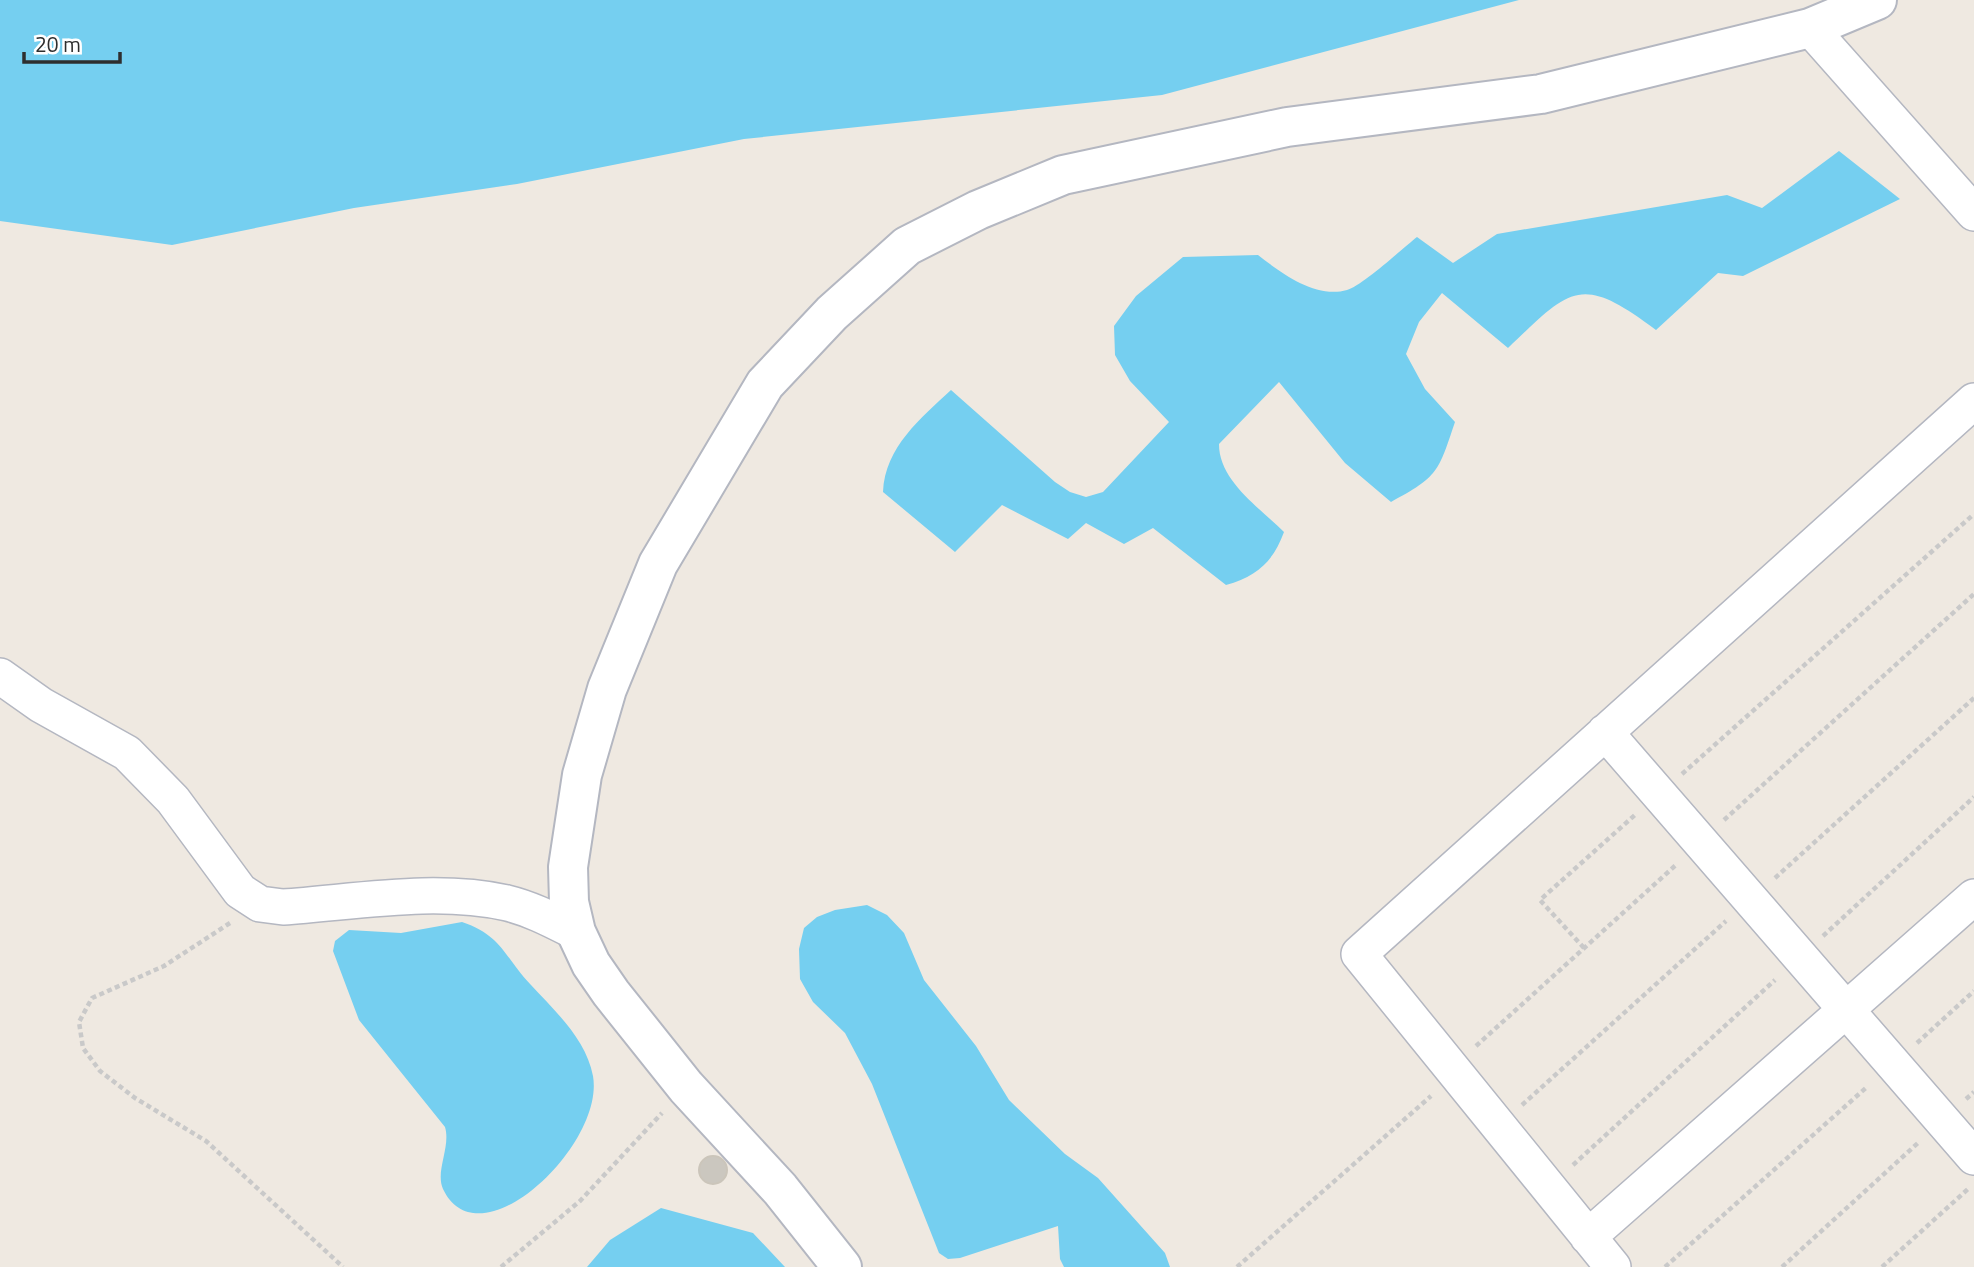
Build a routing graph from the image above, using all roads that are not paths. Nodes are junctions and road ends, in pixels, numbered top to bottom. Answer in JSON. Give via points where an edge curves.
{"nodes":[{"id":1,"x":1877,"y":0,"type":"edge"},
{"id":2,"x":1810,"y":29,"type":"junction"},
{"id":3,"x":1974,"y":212,"type":"edge"},
{"id":4,"x":1974,"y":401,"type":"edge"},
{"id":5,"x":0,"y":676,"type":"edge"},
{"id":6,"x":1605,"y":732,"type":"junction"},
{"id":7,"x":1974,"y":897,"type":"edge"},
{"id":8,"x":576,"y":932,"type":"junction"},
{"id":9,"x":1847,"y":1010,"type":"junction"},
{"id":10,"x":1974,"y":1157,"type":"edge"},
{"id":11,"x":1588,"y":1237,"type":"junction"},
{"id":12,"x":842,"y":1267,"type":"edge"},
{"id":13,"x":1613,"y":1267,"type":"edge"}],
"edges":[{"from":1,"to":2,"type":"street"},
{"from":2,"to":3,"type":"street"},
{"from":2,"to":8,"type":"street","via":[[1541,94],[1287,127],[1063,175],[906,246],[832,313],[765,384],[658,564],[607,689],[582,775],[568,867]]},
{"from":4,"to":6,"type":"street"},
{"from":5,"to":8,"type":"street","via":[[127,754],[173,800],[240,891],[260,904],[283,907],[432,896],[479,898],[537,912]]},
{"from":6,"to":9,"type":"street"},
{"from":6,"to":11,"type":"street","via":[[1359,954]]},
{"from":7,"to":9,"type":"street"},
{"from":8,"to":12,"type":"street","via":[[611,993]]},
{"from":9,"to":10,"type":"street"},
{"from":9,"to":11,"type":"street"},
{"from":11,"to":13,"type":"street"}]}
